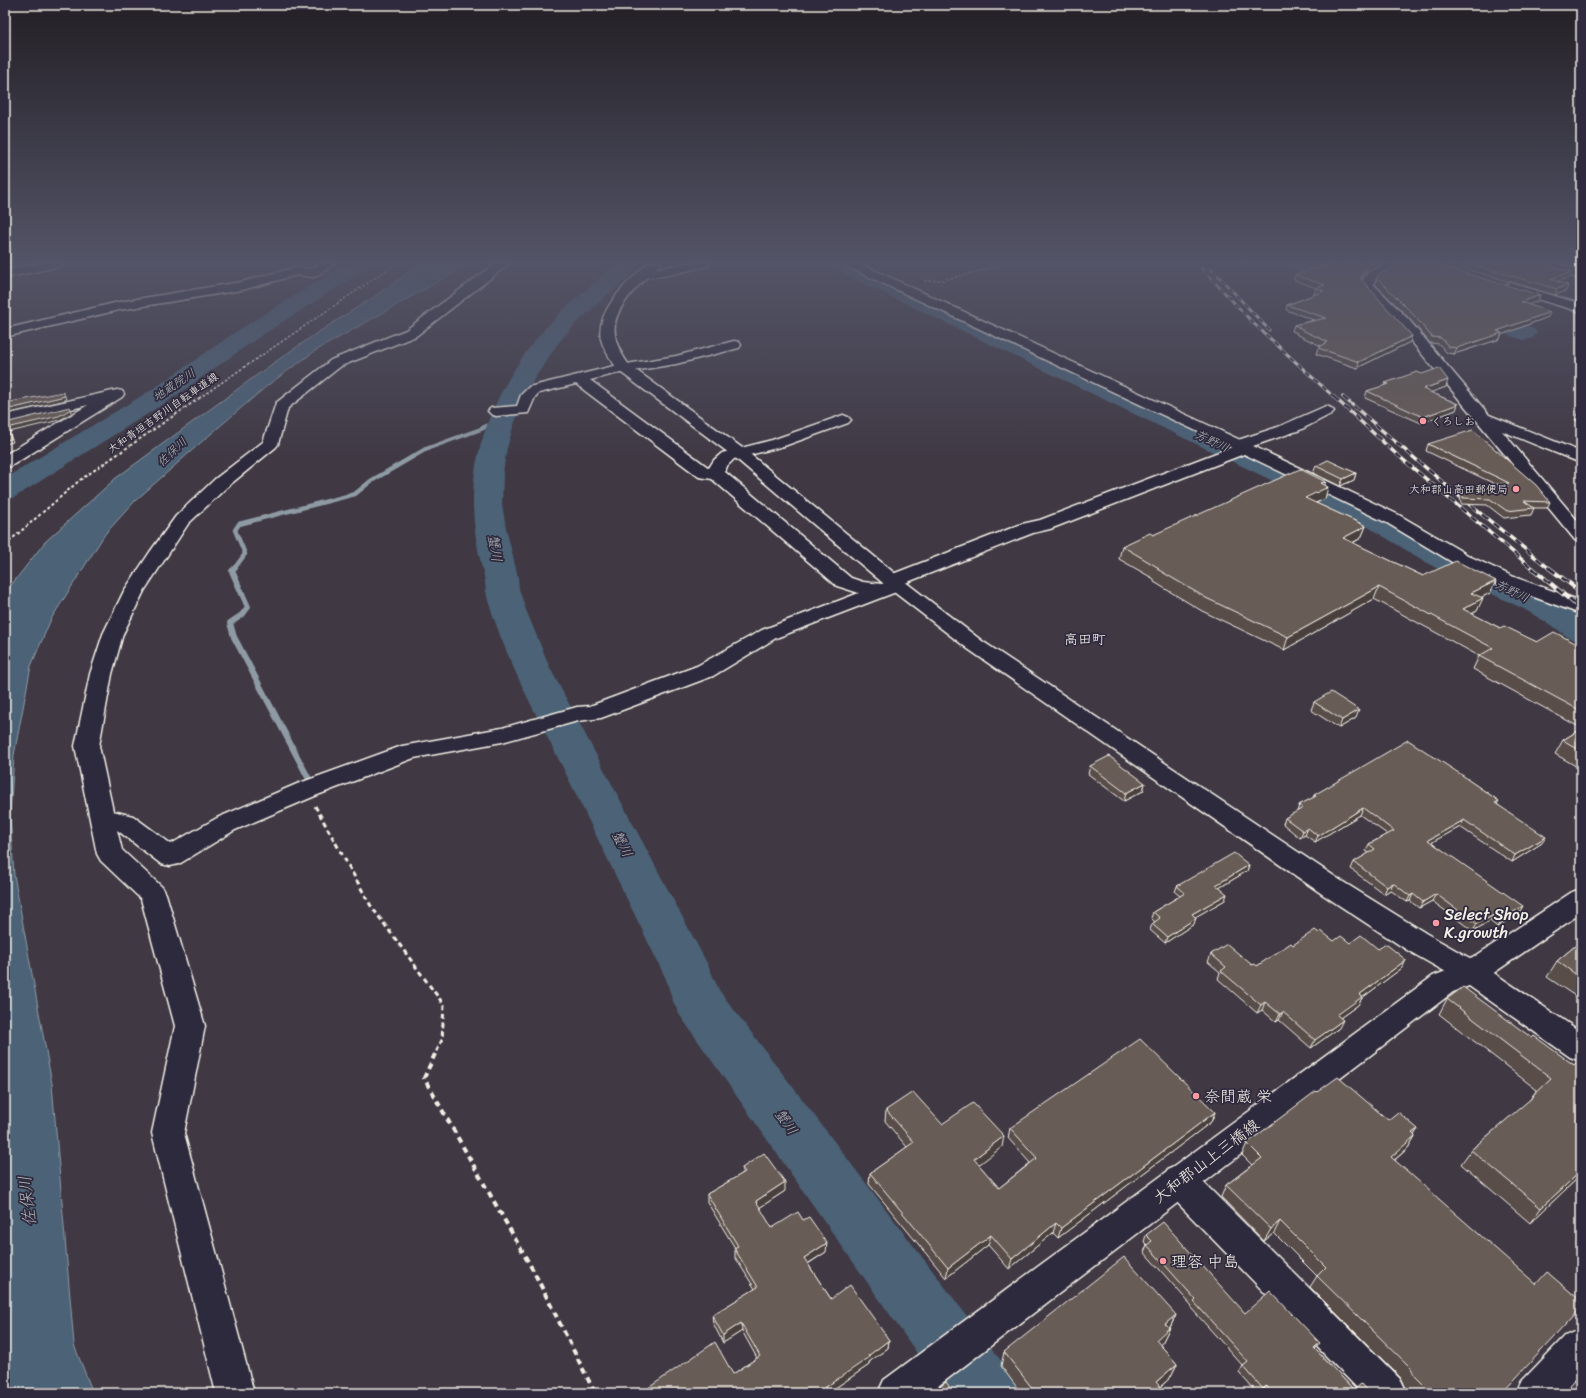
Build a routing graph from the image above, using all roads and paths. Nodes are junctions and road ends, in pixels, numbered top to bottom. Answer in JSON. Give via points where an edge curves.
{"nodes":[{"id":1,"x":25,"y":328,"type":"edge"},
{"id":2,"x":302,"y":328,"type":"edge"},
{"id":3,"x":417,"y":328,"type":"edge"},
{"id":4,"x":608,"y":328,"type":"edge"},
{"id":5,"x":987,"y":328,"type":"edge"},
{"id":6,"x":1408,"y":328,"type":"edge"},
{"id":7,"x":5,"y":333,"type":"edge"},
{"id":8,"x":734,"y":345,"type":"dead end"},
{"id":9,"x":624,"y":368,"type":"junction"},
{"id":10,"x":579,"y":379,"type":"junction"},
{"id":11,"x":496,"y":411,"type":"dead end"},
{"id":12,"x":1326,"y":411,"type":"dead end"},
{"id":13,"x":1482,"y":417,"type":"junction"},
{"id":14,"x":5,"y":420,"type":"edge"},
{"id":15,"x":843,"y":420,"type":"dead end"},
{"id":16,"x":34,"y":444,"type":"junction"},
{"id":17,"x":5,"y":448,"type":"edge"},
{"id":18,"x":1237,"y":449,"type":"junction"},
{"id":19,"x":739,"y":453,"type":"junction"},
{"id":20,"x":1581,"y":458,"type":"edge"},
{"id":21,"x":5,"y":462,"type":"edge"},
{"id":22,"x":717,"y":474,"type":"junction"},
{"id":23,"x":1581,"y":536,"type":"edge"},
{"id":24,"x":5,"y":545,"type":"edge"},
{"id":25,"x":891,"y":585,"type":"junction"},
{"id":26,"x":1581,"y":608,"type":"edge"},
{"id":27,"x":306,"y":790,"type":"junction"},
{"id":28,"x":102,"y":818,"type":"junction"},
{"id":29,"x":1581,"y":899,"type":"edge"},
{"id":30,"x":1472,"y":973,"type":"junction"},
{"id":31,"x":1581,"y":1048,"type":"edge"},
{"id":32,"x":1179,"y":1181,"type":"junction"},
{"id":33,"x":1581,"y":1352,"type":"edge"},
{"id":34,"x":235,"y":1393,"type":"edge"},
{"id":35,"x":595,"y":1393,"type":"edge"},
{"id":36,"x":897,"y":1393,"type":"edge"},
{"id":37,"x":1388,"y":1393,"type":"edge"},
{"id":38,"x":1536,"y":1393,"type":"edge"}],
"edges":[{"from":1,"to":7,"type":"street"},
{"from":2,"to":24,"type":"path","name":"大和青垣吉野川自転車道線","via":[[80,480]]},
{"from":3,"to":28,"type":"street","via":[[336,363],[281,406],[270,444],[221,483],[182,520],[159,552],[134,591],[113,634],[101,674],[87,746]]},
{"from":4,"to":9,"type":"street","via":[[608,341],[616,359]]},
{"from":5,"to":18,"type":"street"},
{"from":6,"to":13,"type":"street"},
{"from":8,"to":9,"type":"street","via":[[676,360]]},
{"from":9,"to":10,"type":"street"},
{"from":9,"to":19,"type":"street"},
{"from":10,"to":11,"type":"street","via":[[534,390],[528,395],[523,410]]},
{"from":10,"to":22,"type":"street","via":[[705,473]]},
{"from":12,"to":18,"type":"street","via":[[1307,422]]},
{"from":13,"to":20,"type":"street"},
{"from":13,"to":23,"type":"street"},
{"from":14,"to":16,"type":"street","via":[[117,394]]},
{"from":15,"to":19,"type":"street","via":[[778,444]]},
{"from":16,"to":17,"type":"street"},
{"from":16,"to":21,"type":"street"},
{"from":18,"to":25,"type":"street","via":[[1044,525],[1028,528]]},
{"from":18,"to":26,"type":"street","via":[[1393,518],[1464,562]]},
{"from":19,"to":22,"type":"street","via":[[722,461],[716,469]]},
{"from":19,"to":25,"type":"street"},
{"from":22,"to":25,"type":"street","via":[[844,582],[865,589]]},
{"from":25,"to":27,"type":"street","via":[[769,634],[705,671],[593,713],[577,714],[502,735],[410,751]]},
{"from":25,"to":30,"type":"street","via":[[1330,887]]},
{"from":27,"to":28,"type":"street","via":[[226,824],[170,857],[124,822]]},
{"from":27,"to":35,"type":"path","via":[[371,906],[444,1005],[442,1040],[424,1078],[534,1272]]},
{"from":28,"to":34,"type":"street","via":[[110,854],[153,894],[190,1026],[168,1133]]},
{"from":29,"to":30,"type":"street","name":"大和郡山上三橋線"},
{"from":30,"to":31,"type":"street"},
{"from":30,"to":32,"type":"street","name":"大和郡山上三橋線","via":[[1443,984]]},
{"from":32,"to":36,"type":"street","name":"大和郡山上三橋線"},
{"from":32,"to":37,"type":"street"},
{"from":33,"to":38,"type":"street","via":[[1578,1349]]}]}
